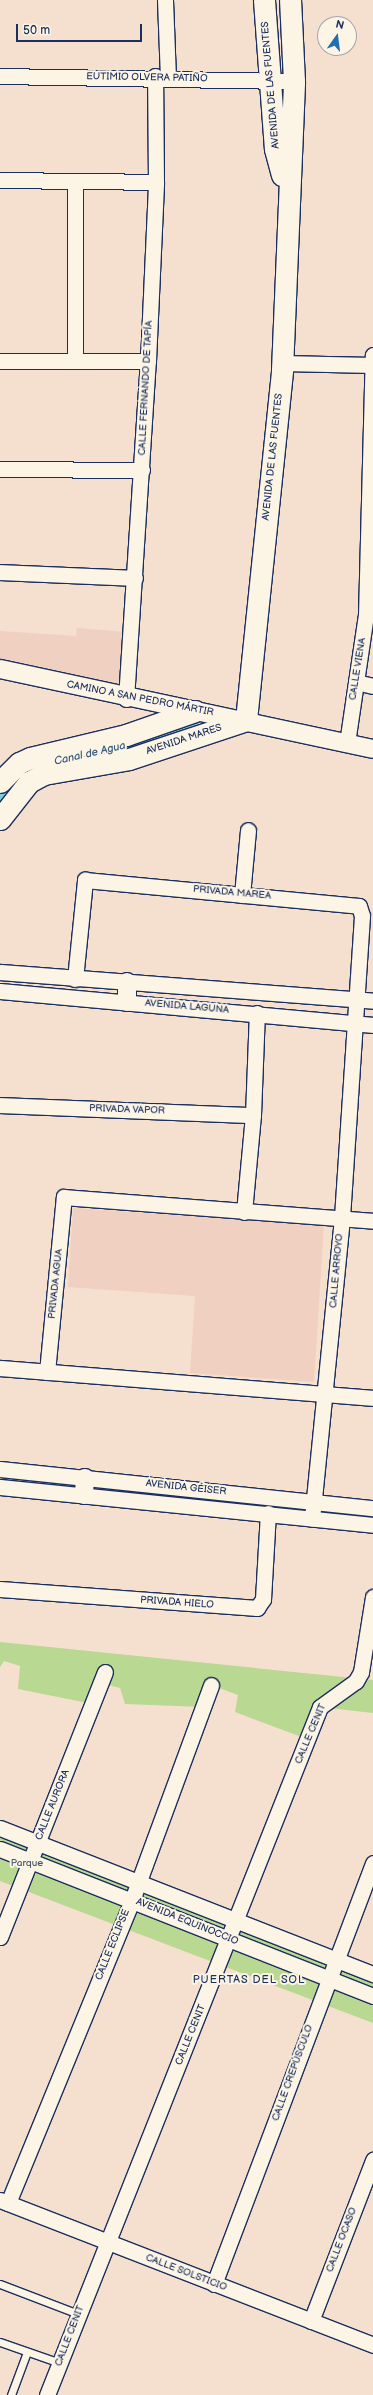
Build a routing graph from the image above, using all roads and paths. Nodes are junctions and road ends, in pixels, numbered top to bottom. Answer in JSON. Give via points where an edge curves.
{"nodes":[{"id":1,"x":165,"y":0,"type":"edge"},
{"id":2,"x":264,"y":0,"type":"edge"},
{"id":3,"x":290,"y":0,"type":"edge"},
{"id":4,"x":0,"y":76,"type":"edge"},
{"id":5,"x":162,"y":77,"type":"junction"},
{"id":6,"x":270,"y":80,"type":"junction"},
{"id":7,"x":294,"y":81,"type":"junction"},
{"id":8,"x":0,"y":180,"type":"edge"},
{"id":9,"x":75,"y":181,"type":"junction"},
{"id":10,"x":156,"y":182,"type":"junction"},
{"id":11,"x":286,"y":193,"type":"junction"},
{"id":12,"x":373,"y":356,"type":"edge"},
{"id":13,"x":0,"y":361,"type":"edge"},
{"id":14,"x":75,"y":361,"type":"junction"},
{"id":15,"x":148,"y":361,"type":"junction"},
{"id":16,"x":282,"y":364,"type":"junction"},
{"id":17,"x":373,"y":365,"type":"edge"},
{"id":18,"x":0,"y":469,"type":"edge"},
{"id":19,"x":142,"y":470,"type":"junction"},
{"id":20,"x":0,"y":572,"type":"edge"},
{"id":21,"x":136,"y":578,"type":"junction"},
{"id":22,"x":370,"y":615,"type":"edge"},
{"id":23,"x":0,"y":669,"type":"edge"},
{"id":24,"x":356,"y":682,"type":"junction"},
{"id":25,"x":373,"y":686,"type":"edge"},
{"id":26,"x":126,"y":699,"type":"junction"},
{"id":27,"x":195,"y":711,"type":"junction"},
{"id":28,"x":246,"y":720,"type":"junction"},
{"id":29,"x":347,"y":743,"type":"junction"},
{"id":30,"x":373,"y":749,"type":"edge"},
{"id":31,"x":0,"y":782,"type":"edge"},
{"id":32,"x":0,"y":819,"type":"edge"},
{"id":33,"x":248,"y":830,"type":"dead end"},
{"id":34,"x":242,"y":895,"type":"junction"},
{"id":35,"x":0,"y":972,"type":"edge"},
{"id":36,"x":75,"y":979,"type":"junction"},
{"id":37,"x":127,"y":982,"type":"junction"},
{"id":38,"x":0,"y":991,"type":"edge"},
{"id":39,"x":355,"y":999,"type":"junction"},
{"id":40,"x":373,"y":1001,"type":"edge"},
{"id":41,"x":126,"y":1002,"type":"junction"},
{"id":42,"x":257,"y":1013,"type":"junction"},
{"id":43,"x":354,"y":1023,"type":"junction"},
{"id":44,"x":373,"y":1025,"type":"edge"},
{"id":45,"x":0,"y":1105,"type":"edge"},
{"id":46,"x":253,"y":1115,"type":"junction"},
{"id":47,"x":244,"y":1212,"type":"junction"},
{"id":48,"x":342,"y":1218,"type":"junction"},
{"id":49,"x":373,"y":1221,"type":"edge"},
{"id":50,"x":0,"y":1368,"type":"edge"},
{"id":51,"x":47,"y":1372,"type":"junction"},
{"id":52,"x":326,"y":1394,"type":"junction"},
{"id":53,"x":373,"y":1398,"type":"edge"},
{"id":54,"x":0,"y":1469,"type":"edge"},
{"id":55,"x":0,"y":1487,"type":"edge"},
{"id":56,"x":84,"y":1487,"type":"junction"},
{"id":57,"x":312,"y":1501,"type":"junction"},
{"id":58,"x":373,"y":1508,"type":"edge"},
{"id":59,"x":268,"y":1514,"type":"junction"},
{"id":60,"x":312,"y":1519,"type":"junction"},
{"id":61,"x":373,"y":1525,"type":"edge"},
{"id":62,"x":0,"y":1589,"type":"edge"},
{"id":63,"x":373,"y":1597,"type":"edge"},
{"id":64,"x":105,"y":1672,"type":"dead end"},
{"id":65,"x":211,"y":1685,"type":"dead end"},
{"id":66,"x":0,"y":1828,"type":"edge"},
{"id":67,"x":37,"y":1843,"type":"junction"},
{"id":68,"x":0,"y":1849,"type":"edge"},
{"id":69,"x":30,"y":1861,"type":"junction"},
{"id":70,"x":373,"y":1863,"type":"edge"},
{"id":71,"x":138,"y":1882,"type":"junction"},
{"id":72,"x":132,"y":1900,"type":"junction"},
{"id":73,"x":236,"y":1920,"type":"junction"},
{"id":74,"x":0,"y":1937,"type":"edge"},
{"id":75,"x":229,"y":1939,"type":"junction"},
{"id":76,"x":335,"y":1959,"type":"junction"},
{"id":77,"x":373,"y":1974,"type":"edge"},
{"id":78,"x":328,"y":1979,"type":"junction"},
{"id":79,"x":373,"y":1996,"type":"edge"},
{"id":80,"x":373,"y":2160,"type":"edge"},
{"id":81,"x":4,"y":2202,"type":"edge"},
{"id":82,"x":109,"y":2243,"type":"junction"},
{"id":83,"x":0,"y":2284,"type":"edge"},
{"id":84,"x":214,"y":2284,"type":"junction"},
{"id":85,"x":78,"y":2314,"type":"junction"},
{"id":86,"x":311,"y":2320,"type":"junction"},
{"id":87,"x":0,"y":2342,"type":"edge"},
{"id":88,"x":373,"y":2345,"type":"edge"},
{"id":89,"x":27,"y":2352,"type":"junction"},
{"id":90,"x":60,"y":2363,"type":"junction"},
{"id":91,"x":11,"y":2395,"type":"edge"},
{"id":92,"x":47,"y":2395,"type":"edge"}],
"edges":[{"from":1,"to":5,"type":"street","name":"CALLE FERNANDO DE TAPÍA"},
{"from":2,"to":6,"type":"main road","name":"AVENIDA DE LAS FUENTES"},
{"from":3,"to":7,"type":"main road","name":"AVENIDA DE LAS FUENTES"},
{"from":4,"to":5,"type":"street","name":"EUTIMIO OLVERA PATIÑO"},
{"from":5,"to":6,"type":"street","name":"EUTIMIO OLVERA PATIÑO"},
{"from":5,"to":10,"type":"street","name":"CALLE FERNANDO DE TAPÍA"},
{"from":6,"to":7,"type":"street","name":"EUTIMIO OLVERA PATIÑO"},
{"from":6,"to":11,"type":"main road","name":"AVENIDA DE LAS FUENTES","via":[[275,149]]},
{"from":7,"to":11,"type":"main road","name":"AVENIDA DE LAS FUENTES"},
{"from":8,"to":9,"type":"street"},
{"from":9,"to":10,"type":"street"},
{"from":9,"to":14,"type":"street"},
{"from":10,"to":15,"type":"street","name":"CALLE FERNANDO DE TAPÍA"},
{"from":11,"to":16,"type":"main road","name":"AVENIDA DE LAS FUENTES"},
{"from":12,"to":17,"type":"street","name":"CALLE VIENA"},
{"from":13,"to":14,"type":"street"},
{"from":14,"to":15,"type":"street"},
{"from":15,"to":19,"type":"street","name":"CALLE FERNANDO DE TAPÍA"},
{"from":16,"to":17,"type":"street"},
{"from":16,"to":28,"type":"main road","name":"AVENIDA DE LAS FUENTES"},
{"from":17,"to":22,"type":"street","name":"CALLE VIENA"},
{"from":18,"to":19,"type":"street"},
{"from":19,"to":21,"type":"street","name":"CALLE FERNANDO DE TAPÍA"},
{"from":20,"to":21,"type":"street"},
{"from":21,"to":26,"type":"street","name":"CALLE FERNANDO DE TAPÍA"},
{"from":22,"to":24,"type":"street","name":"CALLE VIENA"},
{"from":23,"to":26,"type":"street","name":"CAMINO A SAN PEDRO MÁRTIR"},
{"from":24,"to":25,"type":"street"},
{"from":24,"to":29,"type":"street","name":"CALLE VIENA"},
{"from":26,"to":27,"type":"street","name":"CAMINO A SAN PEDRO MÁRTIR"},
{"from":27,"to":28,"type":"street","name":"CAMINO A SAN PEDRO MÁRTIR"},
{"from":27,"to":31,"type":"main road","via":[[126,735],[30,758],[19,763]]},
{"from":28,"to":29,"type":"street","name":"CAMINO A SAN PEDRO MÁRTIR"},
{"from":28,"to":32,"type":"main road","name":"AVENIDA MARES","via":[[130,759],[44,774],[29,782]]},
{"from":29,"to":30,"type":"street","name":"CAMINO A SAN PEDRO MÁRTIR"},
{"from":33,"to":34,"type":"street"},
{"from":34,"to":36,"type":"street","name":"PRIVADA MAREA","via":[[85,880]]},
{"from":34,"to":39,"type":"street","name":"PRIVADA MAREA","via":[[359,906],[362,916]]},
{"from":35,"to":36,"type":"street","name":"AVENIDA LAGUNA"},
{"from":36,"to":37,"type":"street","name":"AVENIDA LAGUNA"},
{"from":37,"to":39,"type":"street","name":"AVENIDA LAGUNA"},
{"from":37,"to":41,"type":"street"},
{"from":38,"to":41,"type":"street","name":"AVENIDA LAGUNA"},
{"from":39,"to":40,"type":"street","name":"AVENIDA LAGUNA"},
{"from":39,"to":43,"type":"street","name":"PRIVADA MAREA"},
{"from":41,"to":42,"type":"street","name":"AVENIDA LAGUNA"},
{"from":42,"to":43,"type":"street","name":"AVENIDA LAGUNA"},
{"from":42,"to":46,"type":"street"},
{"from":43,"to":44,"type":"street","name":"AVENIDA LAGUNA"},
{"from":43,"to":48,"type":"street","name":"CALLE ARROYO"},
{"from":45,"to":46,"type":"street","name":"PRIVADA VAPOR"},
{"from":46,"to":47,"type":"street"},
{"from":47,"to":48,"type":"street","name":"PRIVADA AGUA"},
{"from":47,"to":51,"type":"street","name":"PRIVADA AGUA","via":[[64,1196]]},
{"from":48,"to":49,"type":"street","name":"PRIVADA AGUA"},
{"from":48,"to":52,"type":"street","name":"CALLE ARROYO"},
{"from":50,"to":51,"type":"street"},
{"from":51,"to":52,"type":"street"},
{"from":52,"to":53,"type":"street"},
{"from":52,"to":57,"type":"street","name":"CALLE ARROYO"},
{"from":54,"to":56,"type":"street","name":"AVENIDA GÉISER"},
{"from":55,"to":56,"type":"street","name":"AVENIDA GÉISER"},
{"from":56,"to":57,"type":"street","name":"AVENIDA GÉISER"},
{"from":56,"to":59,"type":"street","name":"AVENIDA GÉISER"},
{"from":57,"to":58,"type":"street","name":"AVENIDA GÉISER"},
{"from":57,"to":60,"type":"street","name":"CALLE ARROYO"},
{"from":59,"to":60,"type":"street","name":"AVENIDA GÉISER"},
{"from":59,"to":62,"type":"street","name":"PRIVADA HIELO","via":[[263,1599],[257,1608]]},
{"from":60,"to":61,"type":"street","name":"AVENIDA GÉISER"},
{"from":63,"to":73,"type":"street","name":"CALLE CENIT","via":[[361,1672],[356,1681],[320,1707]]},
{"from":64,"to":67,"type":"street","name":"CALLE AURORA"},
{"from":65,"to":71,"type":"street","name":"CALLE ECLIPSE"},
{"from":66,"to":67,"type":"street","name":"AVENIDA EQUINOCCIO"},
{"from":67,"to":69,"type":"street","name":"CALLE AURORA"},
{"from":67,"to":71,"type":"street","name":"AVENIDA EQUINOCCIO"},
{"from":68,"to":69,"type":"street","name":"AVENIDA EQUINOCCIO"},
{"from":69,"to":72,"type":"street","name":"AVENIDA EQUINOCCIO"},
{"from":69,"to":74,"type":"street","name":"CALLE AURORA"},
{"from":70,"to":76,"type":"street","name":"CALLE CREPÚSCULO"},
{"from":71,"to":72,"type":"street","name":"CALLE ECLIPSE"},
{"from":71,"to":73,"type":"street","name":"AVENIDA EQUINOCCIO"},
{"from":72,"to":75,"type":"street","name":"AVENIDA EQUINOCCIO"},
{"from":72,"to":81,"type":"street","name":"CALLE ECLIPSE"},
{"from":73,"to":75,"type":"street","name":"CALLE CENIT"},
{"from":73,"to":76,"type":"street","name":"AVENIDA EQUINOCCIO"},
{"from":75,"to":78,"type":"street","name":"AVENIDA EQUINOCCIO"},
{"from":75,"to":82,"type":"street","name":"CALLE CENIT"},
{"from":76,"to":77,"type":"street","name":"AVENIDA EQUINOCCIO"},
{"from":76,"to":78,"type":"street","name":"CALLE CREPÚSCULO"},
{"from":78,"to":79,"type":"street","name":"AVENIDA EQUINOCCIO"},
{"from":78,"to":84,"type":"street","name":"CALLE CREPÚSCULO"},
{"from":80,"to":86,"type":"street","name":"CALLE OCASO"},
{"from":81,"to":82,"type":"street","name":"CALLE SOLSTICIO"},
{"from":82,"to":84,"type":"street","name":"CALLE SOLSTICIO"},
{"from":82,"to":85,"type":"street","name":"CALLE CENIT"},
{"from":83,"to":85,"type":"lane"},
{"from":84,"to":86,"type":"street","name":"CALLE SOLSTICIO"},
{"from":85,"to":90,"type":"street","name":"CALLE CENIT"},
{"from":86,"to":88,"type":"street","name":"CALLE SOLSTICIO"},
{"from":87,"to":89,"type":"lane"},
{"from":89,"to":90,"type":"lane"},
{"from":89,"to":91,"type":"lane"},
{"from":90,"to":92,"type":"street","name":"CALLE CENIT"}]}
